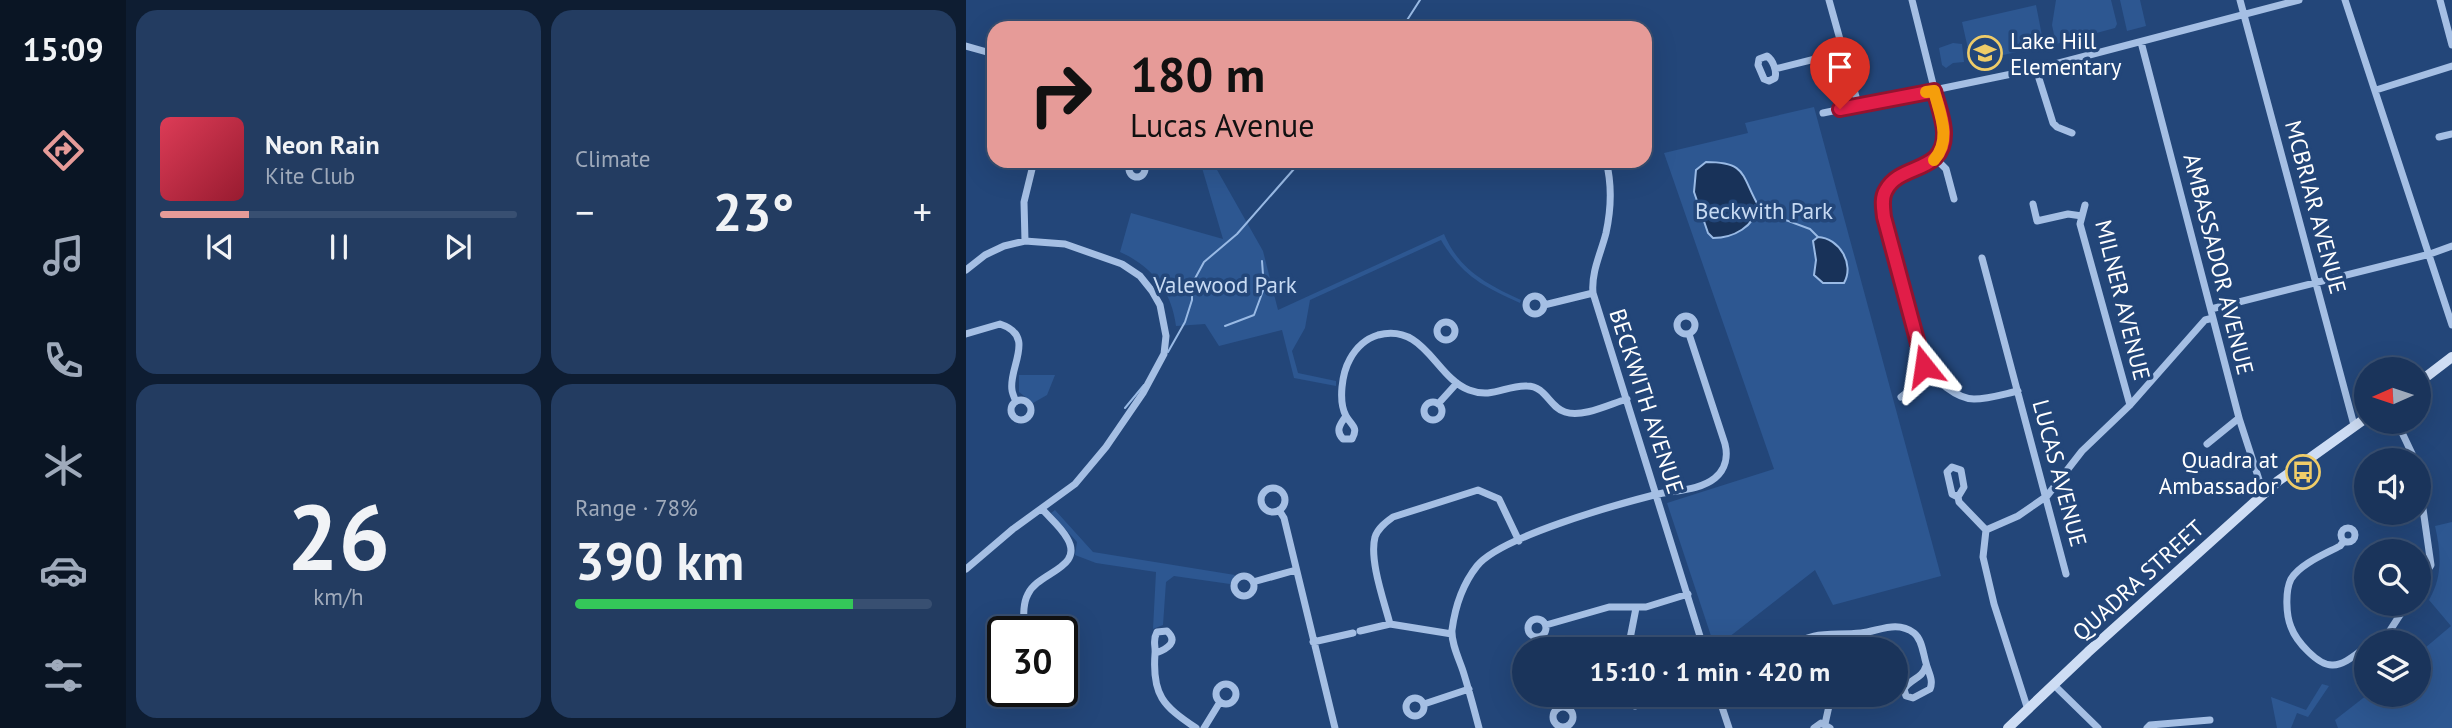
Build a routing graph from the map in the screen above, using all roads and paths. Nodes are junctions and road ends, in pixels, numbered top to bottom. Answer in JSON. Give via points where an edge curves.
{"nodes":[{"id":1,"x":1829,"y":0,"type":"edge"},
{"id":2,"x":1912,"y":0,"type":"edge"},
{"id":3,"x":2240,"y":0,"type":"edge"},
{"id":4,"x":2299,"y":0,"type":"edge"},
{"id":5,"x":2345,"y":0,"type":"edge"},
{"id":6,"x":2440,"y":0,"type":"edge"},
{"id":7,"x":2244,"y":14,"type":"junction"},
{"id":8,"x":2141,"y":42,"type":"junction"},
{"id":9,"x":2452,"y":45,"type":"edge"},
{"id":10,"x":966,"y":46,"type":"edge"},
{"id":11,"x":987,"y":52,"type":"edge"},
{"id":12,"x":1843,"y":52,"type":"junction"},
{"id":13,"x":2452,"y":66,"type":"edge"},
{"id":14,"x":1775,"y":69,"type":"dead end"},
{"id":15,"x":2036,"y":69,"type":"junction"},
{"id":16,"x":2376,"y":90,"type":"junction"},
{"id":17,"x":1934,"y":91,"type":"junction"},
{"id":18,"x":1858,"y":104,"type":"junction"},
{"id":19,"x":1823,"y":113,"type":"dead end"},
{"id":20,"x":2072,"y":133,"type":"dead end"},
{"id":21,"x":2452,"y":134,"type":"edge"},
{"id":22,"x":2439,"y":137,"type":"dead end"},
{"id":23,"x":1936,"y":159,"type":"junction"},
{"id":24,"x":1032,"y":168,"type":"edge"},
{"id":25,"x":1607,"y":168,"type":"edge"},
{"id":26,"x":1954,"y":199,"type":"dead end"},
{"id":27,"x":2033,"y":204,"type":"dead end"},
{"id":28,"x":2085,"y":205,"type":"dead end"},
{"id":29,"x":2082,"y":216,"type":"junction"},
{"id":30,"x":1025,"y":241,"type":"junction"},
{"id":31,"x":2452,"y":246,"type":"edge"},
{"id":32,"x":2430,"y":254,"type":"junction"},
{"id":33,"x":1982,"y":258,"type":"dead end"},
{"id":34,"x":966,"y":270,"type":"edge"},
{"id":35,"x":2316,"y":282,"type":"junction"},
{"id":36,"x":1593,"y":293,"type":"junction"},
{"id":37,"x":1544,"y":305,"type":"dead end"},
{"id":38,"x":2212,"y":314,"type":"junction"},
{"id":39,"x":2452,"y":325,"type":"edge"},
{"id":40,"x":966,"y":334,"type":"edge"},
{"id":41,"x":1689,"y":334,"type":"dead end"},
{"id":42,"x":1439,"y":338,"type":"dead end"},
{"id":43,"x":1427,"y":351,"type":"junction"},
{"id":44,"x":2452,"y":357,"type":"edge"},
{"id":45,"x":2431,"y":373,"type":"edge"},
{"id":46,"x":1931,"y":374,"type":"junction"},
{"id":47,"x":1457,"y":383,"type":"junction"},
{"id":48,"x":2018,"y":391,"type":"junction"},
{"id":49,"x":1900,"y":397,"type":"dead end"},
{"id":50,"x":1627,"y":398,"type":"junction"},
{"id":51,"x":1016,"y":401,"type":"dead end"},
{"id":52,"x":1438,"y":404,"type":"dead end"},
{"id":53,"x":2130,"y":405,"type":"junction"},
{"id":54,"x":1346,"y":416,"type":"dead end"},
{"id":55,"x":2239,"y":418,"type":"junction"},
{"id":56,"x":2354,"y":425,"type":"joint"},
{"id":57,"x":2207,"y":444,"type":"dead end"},
{"id":58,"x":1657,"y":494,"type":"junction"},
{"id":59,"x":2264,"y":495,"type":"junction"},
{"id":60,"x":2047,"y":496,"type":"junction"},
{"id":61,"x":1958,"y":497,"type":"dead end"},
{"id":62,"x":1042,"y":509,"type":"junction"},
{"id":63,"x":1279,"y":510,"type":"dead end"},
{"id":64,"x":1986,"y":530,"type":"junction"},
{"id":65,"x":1519,"y":541,"type":"junction"},
{"id":66,"x":2344,"y":541,"type":"dead end"},
{"id":67,"x":966,"y":569,"type":"edge"},
{"id":68,"x":1296,"y":570,"type":"junction"},
{"id":69,"x":2066,"y":574,"type":"dead end"},
{"id":70,"x":1252,"y":582,"type":"dead end"},
{"id":71,"x":1688,"y":594,"type":"junction"},
{"id":72,"x":1636,"y":608,"type":"junction"},
{"id":73,"x":1025,"y":616,"type":"edge"},
{"id":74,"x":1390,"y":624,"type":"junction"},
{"id":75,"x":1546,"y":625,"type":"dead end"},
{"id":76,"x":1451,"y":634,"type":"junction"},
{"id":77,"x":1630,"y":637,"type":"edge"},
{"id":78,"x":1701,"y":637,"type":"edge"},
{"id":79,"x":1812,"y":637,"type":"edge"},
{"id":80,"x":1314,"y":642,"type":"junction"},
{"id":81,"x":1156,"y":653,"type":"dead end"},
{"id":82,"x":2354,"y":655,"type":"edge"},
{"id":83,"x":1926,"y":666,"type":"junction"},
{"id":84,"x":2054,"y":685,"type":"junction"},
{"id":85,"x":1469,"y":689,"type":"junction"},
{"id":86,"x":1220,"y":702,"type":"dead end"},
{"id":87,"x":1424,"y":704,"type":"dead end"},
{"id":88,"x":1722,"y":707,"type":"edge"},
{"id":89,"x":1829,"y":707,"type":"edge"},
{"id":90,"x":2028,"y":711,"type":"junction"},
{"id":91,"x":2210,"y":720,"type":"dead end"},
{"id":92,"x":1828,"y":726,"type":"edge"},
{"id":93,"x":1196,"y":728,"type":"edge"},
{"id":94,"x":1204,"y":728,"type":"edge"},
{"id":95,"x":1335,"y":728,"type":"edge"},
{"id":96,"x":1479,"y":728,"type":"edge"},
{"id":97,"x":1729,"y":728,"type":"edge"},
{"id":98,"x":1814,"y":728,"type":"edge"},
{"id":99,"x":2008,"y":728,"type":"edge"},
{"id":100,"x":2098,"y":728,"type":"edge"},
{"id":101,"x":2147,"y":728,"type":"edge"}],
"edges":[{"from":1,"to":12,"type":"street"},
{"from":2,"to":17,"type":"street"},
{"from":3,"to":7,"type":"street","name":"MCBRIAR AVENUE"},
{"from":4,"to":7,"type":"street"},
{"from":5,"to":16,"type":"street"},
{"from":6,"to":9,"type":"street"},
{"from":7,"to":8,"type":"street"},
{"from":7,"to":35,"type":"street","name":"MCBRIAR AVENUE"},
{"from":8,"to":15,"type":"street"},
{"from":8,"to":38,"type":"street","name":"AMBASSADOR AVENUE"},
{"from":10,"to":11,"type":"street"},
{"from":12,"to":14,"type":"street"},
{"from":12,"to":18,"type":"street"},
{"from":13,"to":16,"type":"street"},
{"from":15,"to":17,"type":"street"},
{"from":15,"to":20,"type":"street","via":[[2053,122]]},
{"from":16,"to":32,"type":"street"},
{"from":17,"to":18,"type":"street"},
{"from":17,"to":23,"type":"street","via":[[1945,132]]},
{"from":18,"to":19,"type":"street"},
{"from":21,"to":22,"type":"street"},
{"from":23,"to":26,"type":"street","via":[[1946,169]]},
{"from":23,"to":46,"type":"street","name":"LUCAS AVENUE","via":[[1895,180],[1883,198],[1884,217],[1924,366]]},
{"from":24,"to":30,"type":"street","via":[[1024,202]]},
{"from":25,"to":36,"type":"street","name":"BECKWITH AVENUE","via":[[1610,202]]},
{"from":27,"to":29,"type":"street","via":[[2038,221],[2068,214]]},
{"from":28,"to":29,"type":"street","name":"MILNER AVENUE"},
{"from":29,"to":53,"type":"street","name":"MILNER AVENUE","via":[[2080,224]]},
{"from":30,"to":34,"type":"street","via":[[985,255]]},
{"from":30,"to":62,"type":"street","via":[[1065,244],[1122,264],[1140,276],[1160,305],[1166,336],[1164,354],[1143,393],[1106,447],[1075,484]]},
{"from":31,"to":32,"type":"street"},
{"from":32,"to":35,"type":"street"},
{"from":32,"to":39,"type":"street"},
{"from":33,"to":48,"type":"street"},
{"from":35,"to":38,"type":"street"},
{"from":35,"to":56,"type":"street","name":"MCBRIAR AVENUE"},
{"from":36,"to":37,"type":"street"},
{"from":36,"to":50,"type":"street","name":"BECKWITH AVENUE"},
{"from":38,"to":53,"type":"street"},
{"from":38,"to":55,"type":"street","name":"AMBASSADOR AVENUE"},
{"from":40,"to":51,"type":"street","via":[[1000,324],[1014,332],[1019,345],[1012,391]]},
{"from":41,"to":58,"type":"street","via":[[1725,444],[1726,461],[1707,483]]},
{"from":42,"to":43,"type":"street"},
{"from":43,"to":47,"type":"street"},
{"from":43,"to":54,"type":"street","via":[[1396,334],[1365,341],[1344,370]]},
{"from":44,"to":45,"type":"main road"},
{"from":46,"to":48,"type":"street","name":"LUCAS AVENUE","via":[[1960,396],[1973,399]]},
{"from":46,"to":49,"type":"street"},
{"from":47,"to":50,"type":"street","via":[[1486,394],[1532,386],[1559,409],[1573,414]]},
{"from":47,"to":52,"type":"street"},
{"from":48,"to":60,"type":"street","name":"LUCAS AVENUE"},
{"from":50,"to":58,"type":"street","name":"BECKWITH AVENUE"},
{"from":53,"to":60,"type":"street","via":[[2082,451]]},
{"from":55,"to":57,"type":"street"},
{"from":55,"to":59,"type":"street","name":"AMBASSADOR AVENUE"},
{"from":56,"to":59,"type":"main road","name":"QUADRA STREET"},
{"from":58,"to":65,"type":"street","via":[[1546,528]]},
{"from":58,"to":71,"type":"street","name":"BECKWITH AVENUE"},
{"from":59,"to":84,"type":"main road","name":"QUADRA STREET"},
{"from":60,"to":64,"type":"street"},
{"from":60,"to":69,"type":"street","name":"LUCAS AVENUE"},
{"from":61,"to":64,"type":"street"},
{"from":62,"to":67,"type":"street"},
{"from":62,"to":73,"type":"street","via":[[1067,538],[1070,558],[1027,594]]},
{"from":63,"to":68,"type":"street"},
{"from":64,"to":90,"type":"street","via":[[1983,557]]},
{"from":65,"to":74,"type":"street","via":[[1499,499],[1478,490],[1383,524],[1373,554]]},
{"from":65,"to":76,"type":"street","via":[[1477,565],[1457,602]]},
{"from":66,"to":82,"type":"street","via":[[2291,579],[2287,591],[2291,628],[2319,662],[2340,664]]},
{"from":68,"to":70,"type":"street"},
{"from":68,"to":80,"type":"street"},
{"from":71,"to":72,"type":"street"},
{"from":71,"to":78,"type":"street","name":"BECKWITH AVENUE"},
{"from":72,"to":75,"type":"street","via":[[1609,607]]},
{"from":72,"to":77,"type":"street"},
{"from":74,"to":76,"type":"street"},
{"from":74,"to":80,"type":"street"},
{"from":76,"to":85,"type":"street"},
{"from":79,"to":83,"type":"street","via":[[1896,626],[1917,636]]},
{"from":80,"to":95,"type":"street"},
{"from":81,"to":93,"type":"street","via":[[1153,670],[1158,692],[1170,710]]},
{"from":83,"to":83,"type":"street","via":[[1922,677],[1906,685],[1906,696],[1913,698],[1930,689]]},
{"from":84,"to":90,"type":"main road","name":"QUADRA STREET"},
{"from":84,"to":100,"type":"street"},
{"from":85,"to":87,"type":"street"},
{"from":85,"to":96,"type":"street"},
{"from":86,"to":94,"type":"street"},
{"from":88,"to":97,"type":"street"},
{"from":89,"to":92,"type":"street"},
{"from":90,"to":99,"type":"main road","name":"QUADRA STREET"},
{"from":91,"to":101,"type":"street"},
{"from":92,"to":98,"type":"street"}]}
